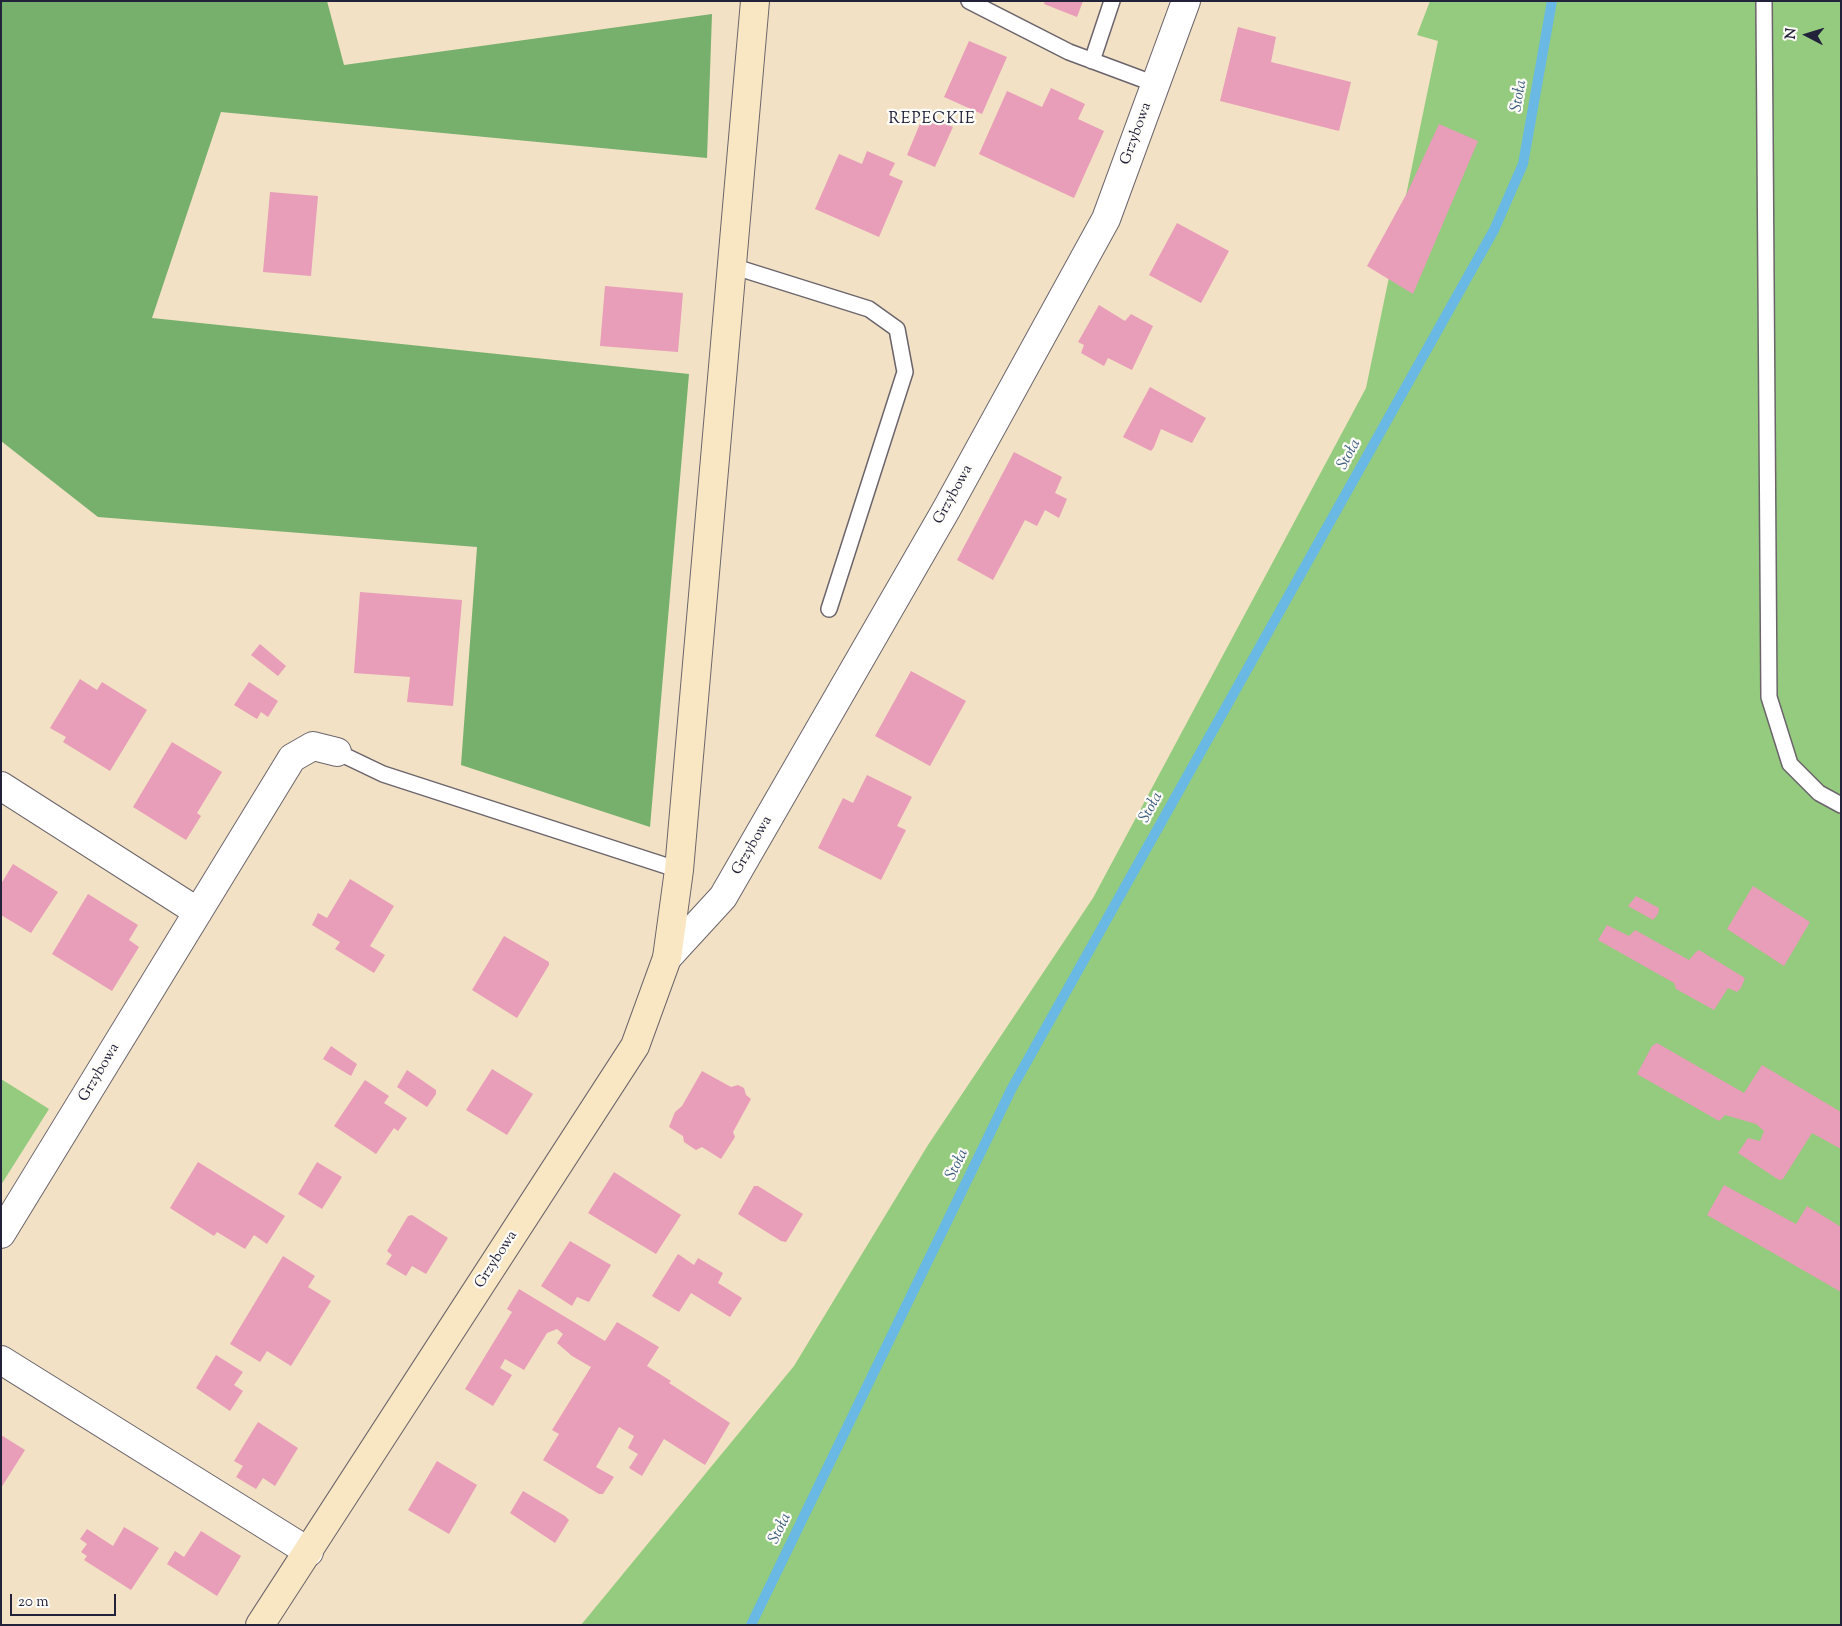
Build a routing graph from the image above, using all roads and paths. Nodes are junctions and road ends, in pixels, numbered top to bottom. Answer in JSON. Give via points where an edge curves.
{"nodes":[{"id":1,"x":755,"y":1,"type":"edge"},
{"id":2,"x":969,"y":1,"type":"edge"},
{"id":3,"x":1112,"y":1,"type":"edge"},
{"id":4,"x":1186,"y":1,"type":"edge"},
{"id":5,"x":1764,"y":1,"type":"edge"},
{"id":6,"x":1092,"y":61,"type":"junction"},
{"id":7,"x":1155,"y":84,"type":"junction"},
{"id":8,"x":732,"y":266,"type":"junction"},
{"id":9,"x":829,"y":610,"type":"dead end"},
{"id":10,"x":337,"y":752,"type":"joint"},
{"id":11,"x":1,"y":786,"type":"edge"},
{"id":12,"x":1841,"y":805,"type":"edge"},
{"id":13,"x":679,"y":870,"type":"junction"},
{"id":14,"x":198,"y":912,"type":"junction"},
{"id":15,"x":667,"y":958,"type":"junction"},
{"id":16,"x":1,"y":1234,"type":"edge"},
{"id":17,"x":1,"y":1360,"type":"edge"},
{"id":18,"x":309,"y":1552,"type":"junction"},
{"id":19,"x":260,"y":1625,"type":"edge"}],
"edges":[{"from":1,"to":8,"type":"street","name":"Grzybowa"},
{"from":2,"to":6,"type":"lane"},
{"from":3,"to":6,"type":"lane"},
{"from":4,"to":7,"type":"street","name":"Grzybowa"},
{"from":5,"to":12,"type":"lane","via":[[1770,697],[1790,764],[1819,793]]},
{"from":6,"to":7,"type":"lane"},
{"from":7,"to":15,"type":"street","name":"Grzybowa","via":[[1106,219],[946,510],[723,897]]},
{"from":8,"to":9,"type":"lane","via":[[869,310],[897,329],[905,372]]},
{"from":8,"to":13,"type":"street","name":"Grzybowa"},
{"from":10,"to":13,"type":"lane","via":[[383,774]]},
{"from":10,"to":14,"type":"street","name":"Grzybowa","via":[[313,746],[292,758]]},
{"from":11,"to":14,"type":"street"},
{"from":13,"to":15,"type":"street","name":"Grzybowa"},
{"from":14,"to":16,"type":"street","name":"Grzybowa"},
{"from":15,"to":18,"type":"street","name":"Grzybowa","via":[[635,1046]]},
{"from":17,"to":18,"type":"street"},
{"from":18,"to":19,"type":"street","name":"Grzybowa"}]}
